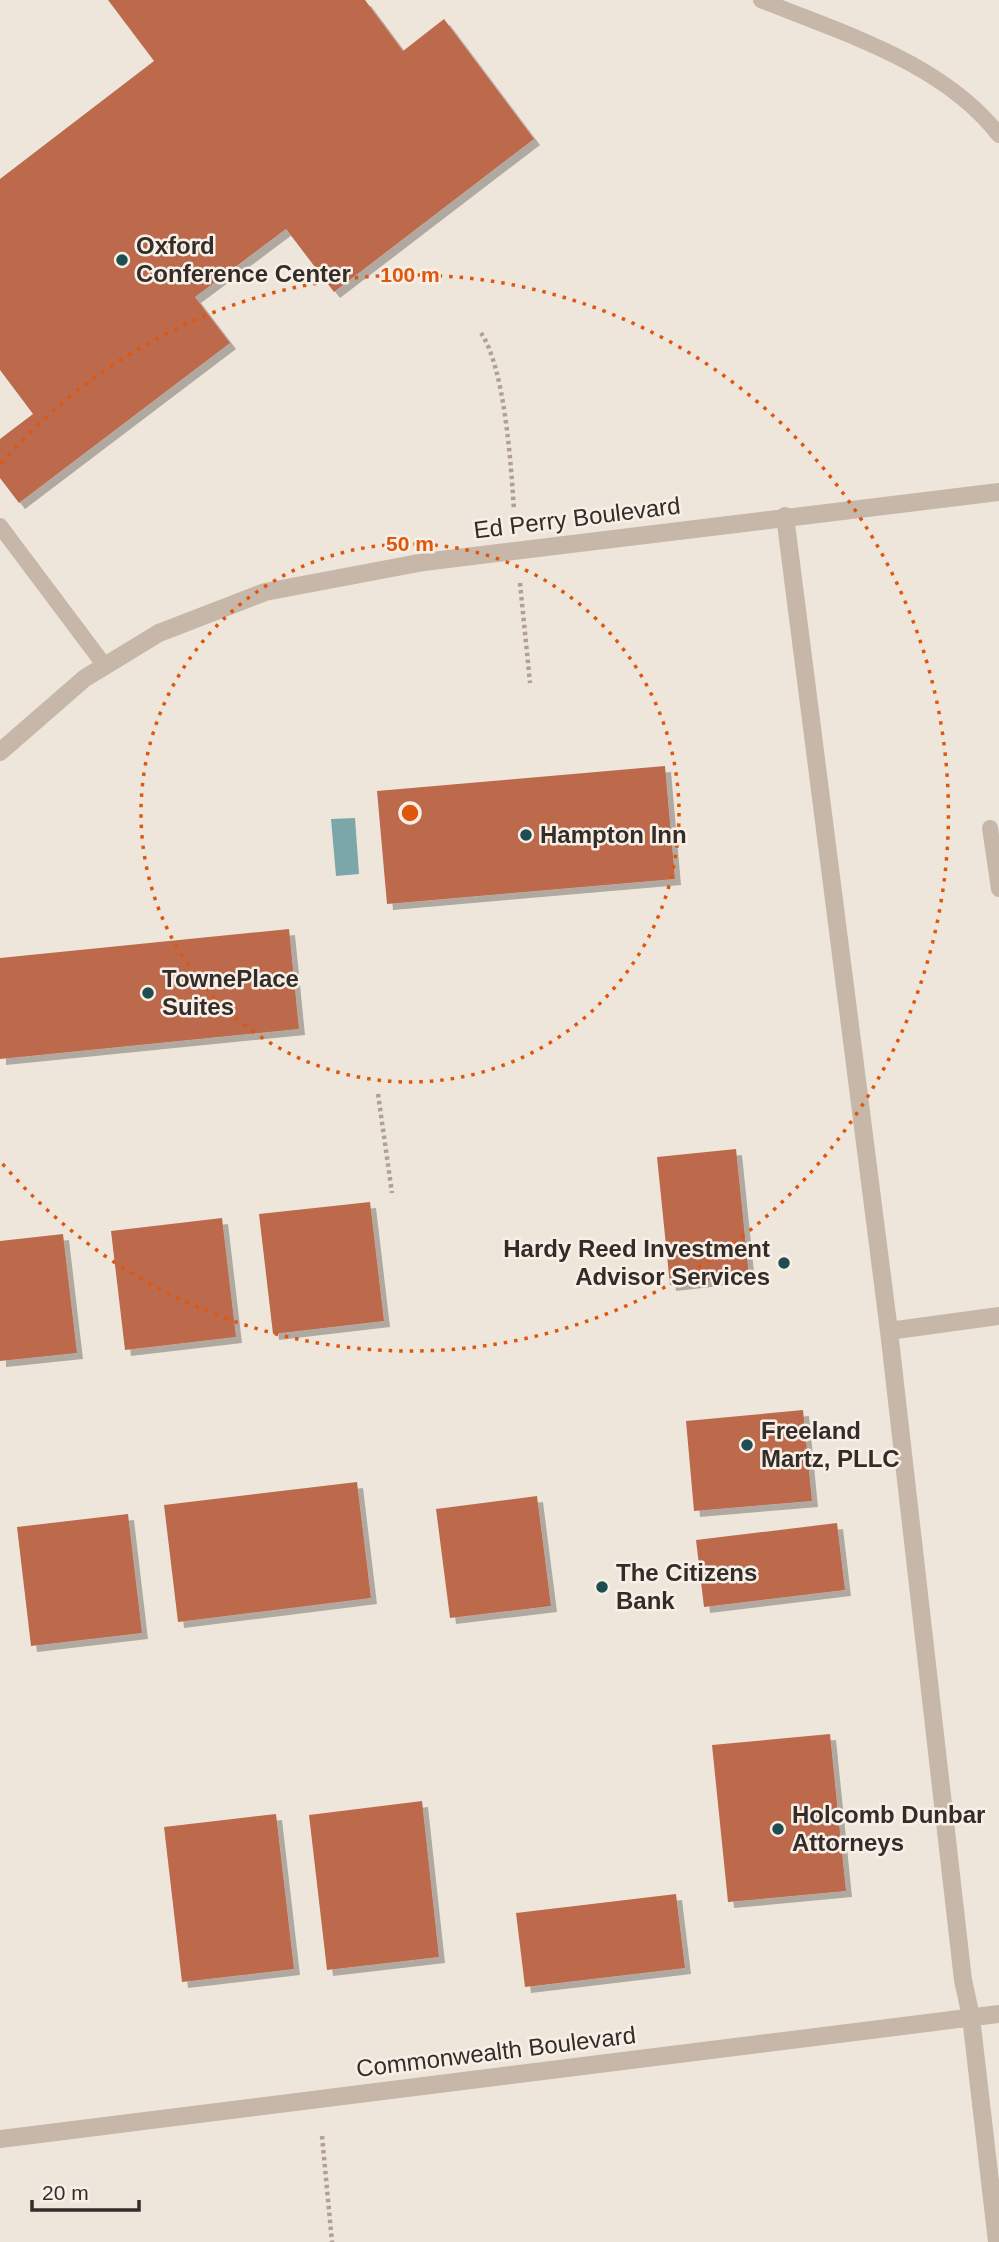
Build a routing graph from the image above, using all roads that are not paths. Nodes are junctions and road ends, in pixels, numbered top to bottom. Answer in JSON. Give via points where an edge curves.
{"nodes":[{"id":1,"x":761,"y":0,"type":"edge"},
{"id":2,"x":999,"y":135,"type":"edge"},
{"id":3,"x":999,"y":492,"type":"edge"},
{"id":4,"x":785,"y":516,"type":"junction"},
{"id":5,"x":0,"y":526,"type":"edge"},
{"id":6,"x":105,"y":666,"type":"junction"},
{"id":7,"x":0,"y":752,"type":"edge"},
{"id":8,"x":990,"y":828,"type":"dead end"},
{"id":9,"x":999,"y":889,"type":"edge"},
{"id":10,"x":999,"y":1316,"type":"edge"},
{"id":11,"x":889,"y":1331,"type":"junction"},
{"id":12,"x":999,"y":2014,"type":"edge"},
{"id":13,"x":971,"y":2017,"type":"junction"},
{"id":14,"x":0,"y":2139,"type":"edge"},
{"id":15,"x":997,"y":2242,"type":"edge"}],
"edges":[{"from":1,"to":2,"type":"lane","via":[[909,62],[979,110]]},
{"from":3,"to":4,"type":"street","name":"Ed Perry Boulevard"},
{"from":4,"to":6,"type":"street","name":"Ed Perry Boulevard","via":[[425,562],[265,592],[159,633]]},
{"from":4,"to":11,"type":"street"},
{"from":5,"to":6,"type":"lane"},
{"from":6,"to":7,"type":"street","name":"Ed Perry Boulevard"},
{"from":8,"to":9,"type":"lane"},
{"from":10,"to":11,"type":"street"},
{"from":11,"to":13,"type":"street","via":[[963,1980]]},
{"from":12,"to":13,"type":"street","name":"Commonwealth Boulevard"},
{"from":13,"to":14,"type":"street","name":"Commonwealth Boulevard"},
{"from":13,"to":15,"type":"street"}]}
